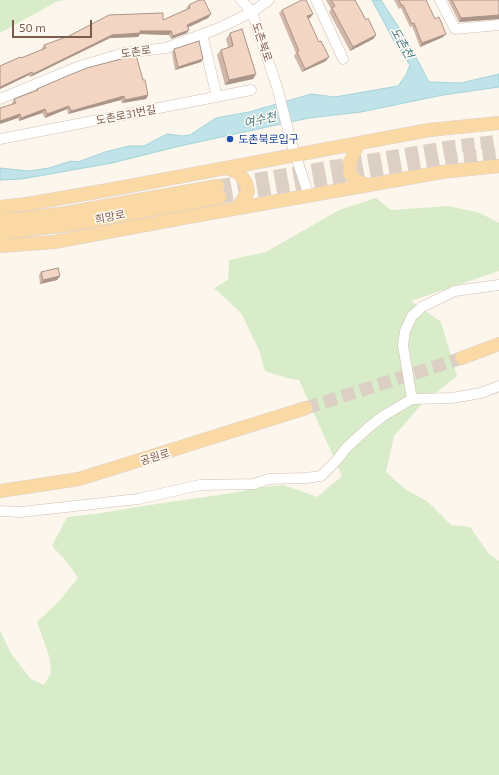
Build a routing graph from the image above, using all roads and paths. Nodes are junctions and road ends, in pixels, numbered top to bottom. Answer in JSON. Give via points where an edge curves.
{"nodes":[{"id":1,"x":241,"y":0,"type":"edge"},
{"id":2,"x":269,"y":0,"type":"edge"},
{"id":3,"x":316,"y":0,"type":"edge"},
{"id":4,"x":440,"y":0,"type":"edge"},
{"id":5,"x":252,"y":12,"type":"junction"},
{"id":6,"x":499,"y":25,"type":"edge"},
{"id":7,"x":202,"y":34,"type":"junction"},
{"id":8,"x":343,"y":59,"type":"dead end"},
{"id":9,"x":251,"y":90,"type":"dead end"},
{"id":10,"x":217,"y":97,"type":"junction"},
{"id":11,"x":0,"y":99,"type":"edge"},
{"id":12,"x":499,"y":123,"type":"edge"},
{"id":13,"x":0,"y":138,"type":"edge"},
{"id":14,"x":358,"y":144,"type":"junction"},
{"id":15,"x":297,"y":155,"type":"junction"},
{"id":16,"x":499,"y":166,"type":"edge"},
{"id":17,"x":227,"y":168,"type":"junction"},
{"id":18,"x":370,"y":185,"type":"junction"},
{"id":19,"x":309,"y":196,"type":"junction"},
{"id":20,"x":0,"y":206,"type":"edge"},
{"id":21,"x":237,"y":208,"type":"junction"},
{"id":22,"x":0,"y":220,"type":"edge"},
{"id":23,"x":0,"y":233,"type":"edge"},
{"id":24,"x":0,"y":246,"type":"edge"},
{"id":25,"x":499,"y":285,"type":"edge"},
{"id":26,"x":499,"y":344,"type":"edge"},
{"id":27,"x":462,"y":358,"type":"tunnel mouth"},
{"id":28,"x":499,"y":386,"type":"edge"},
{"id":29,"x":412,"y":399,"type":"junction"},
{"id":30,"x":306,"y":408,"type":"tunnel mouth"},
{"id":31,"x":0,"y":491,"type":"edge"},
{"id":32,"x":0,"y":511,"type":"edge"}],
"edges":[{"from":1,"to":5,"type":"street","name":"도촌북로"},
{"from":2,"to":5,"type":"street","name":"도촌로"},
{"from":3,"to":8,"type":"street"},
{"from":4,"to":6,"type":"street","via":[[455,29]]},
{"from":5,"to":7,"type":"street","name":"도촌로"},
{"from":5,"to":15,"type":"street","name":"도촌북로"},
{"from":7,"to":10,"type":"street"},
{"from":7,"to":11,"type":"street","name":"도촌로","via":[[166,48],[124,53],[77,67]]},
{"from":9,"to":10,"type":"street","name":"도촌로31번길"},
{"from":10,"to":13,"type":"street","name":"도촌로31번길"},
{"from":12,"to":14,"type":"main road","via":[[429,130]]},
{"from":14,"to":15,"type":"main road"},
{"from":14,"to":18,"type":"main road","via":[[350,162],[350,174],[358,182]]},
{"from":15,"to":17,"type":"main road"},
{"from":15,"to":19,"type":"street"},
{"from":16,"to":18,"type":"main road","via":[[442,172]]},
{"from":17,"to":20,"type":"main road","via":[[27,204]]},
{"from":17,"to":21,"type":"main road","via":[[239,173],[246,183],[248,192]]},
{"from":18,"to":19,"type":"main road"},
{"from":19,"to":21,"type":"main road"},
{"from":21,"to":24,"type":"main road","via":[[54,242]]},
{"from":22,"to":23,"type":"main road","name":"희망로","via":[[219,191],[68,225]]},
{"from":25,"to":29,"type":"street","via":[[455,290],[422,307],[412,316],[405,331],[403,345]]},
{"from":26,"to":27,"type":"main road"},
{"from":28,"to":29,"type":"street","via":[[481,393],[452,398]]},
{"from":29,"to":32,"type":"street","via":[[369,427],[321,476],[269,479],[254,484],[200,485],[138,499],[21,512]]},
{"from":30,"to":31,"type":"main road","name":"공원로","via":[[80,480]]}]}
